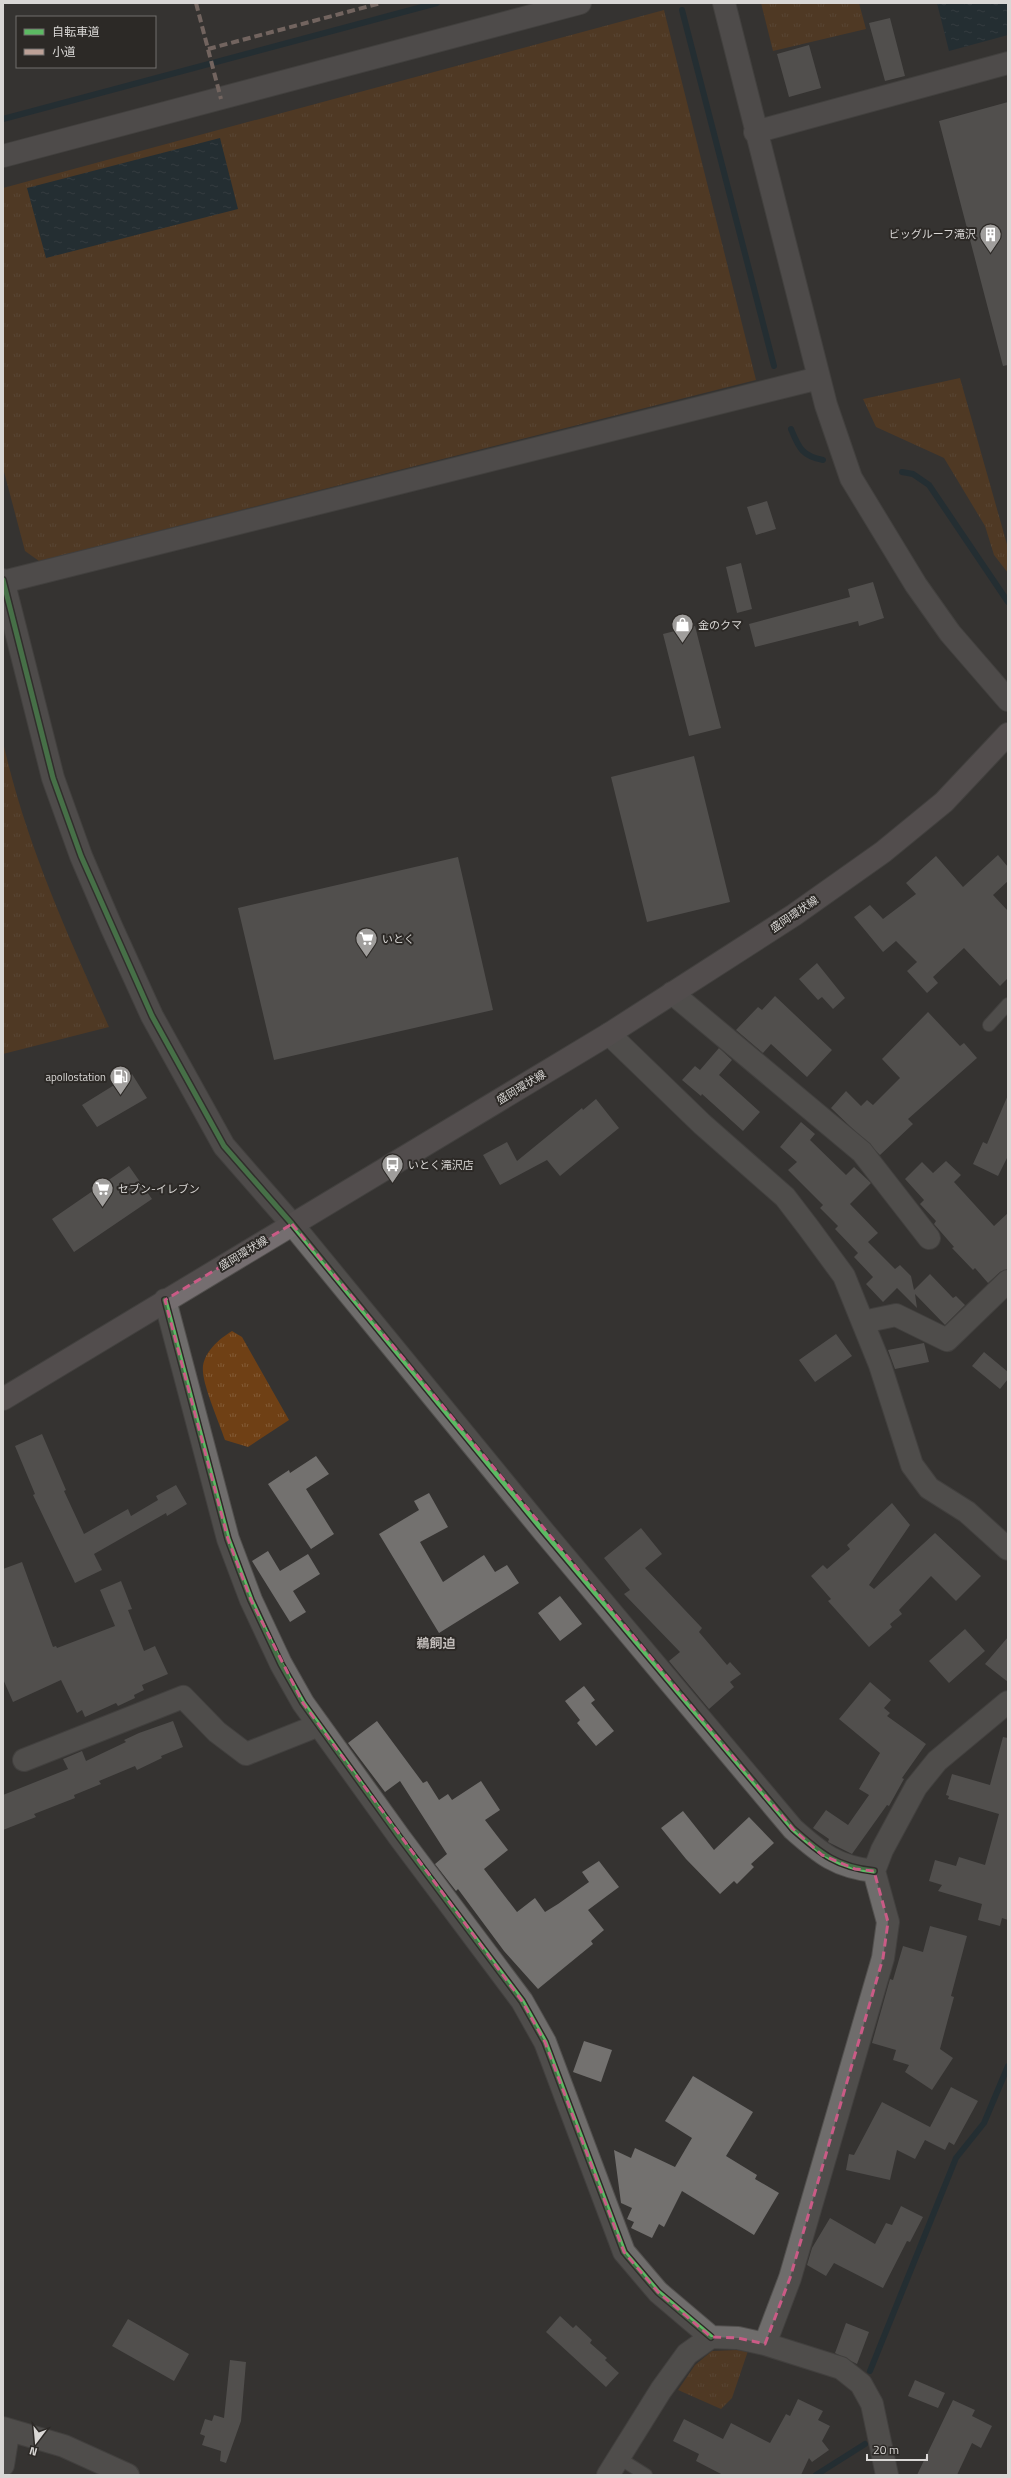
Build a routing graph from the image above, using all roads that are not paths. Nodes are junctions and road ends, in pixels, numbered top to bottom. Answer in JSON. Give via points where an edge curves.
{"nodes":[{"id":1,"x":580,"y":3,"type":"edge"},
{"id":2,"x":724,"y":3,"type":"edge"},
{"id":3,"x":1008,"y":63,"type":"edge"},
{"id":4,"x":755,"y":132,"type":"junction"},
{"id":5,"x":3,"y":156,"type":"edge"},
{"id":6,"x":819,"y":378,"type":"junction"},
{"id":7,"x":3,"y":581,"type":"edge"},
{"id":8,"x":1008,"y":700,"type":"edge"},
{"id":9,"x":1008,"y":734,"type":"edge"},
{"id":10,"x":672,"y":994,"type":"junction"},
{"id":11,"x":1008,"y":1004,"type":"edge"},
{"id":12,"x":989,"y":1025,"type":"dead end"},
{"id":13,"x":609,"y":1034,"type":"junction"},
{"id":14,"x":292,"y":1224,"type":"junction"},
{"id":15,"x":929,"y":1238,"type":"dead end"},
{"id":16,"x":1008,"y":1281,"type":"edge"},
{"id":17,"x":165,"y":1300,"type":"junction"},
{"id":18,"x":863,"y":1322,"type":"junction"},
{"id":19,"x":3,"y":1399,"type":"edge"},
{"id":20,"x":1008,"y":1549,"type":"edge"},
{"id":21,"x":1008,"y":1702,"type":"edge"},
{"id":22,"x":319,"y":1725,"type":"junction"},
{"id":23,"x":24,"y":1760,"type":"dead end"},
{"id":24,"x":874,"y":1871,"type":"junction"},
{"id":25,"x":711,"y":2337,"type":"junction"},
{"id":26,"x":765,"y":2344,"type":"junction"},
{"id":27,"x":4,"y":2429,"type":"edge"},
{"id":28,"x":3,"y":2465,"type":"edge"},
{"id":29,"x":613,"y":2466,"type":"edge"},
{"id":30,"x":128,"y":2475,"type":"edge"},
{"id":31,"x":646,"y":2475,"type":"edge"},
{"id":32,"x":887,"y":2475,"type":"edge"}],
"edges":[{"from":1,"to":5,"type":"street"},
{"from":2,"to":4,"type":"street"},
{"from":3,"to":4,"type":"street"},
{"from":4,"to":6,"type":"street"},
{"from":6,"to":7,"type":"street"},
{"from":6,"to":8,"type":"street","via":[[850,478],[916,585],[950,633]]},
{"from":7,"to":14,"type":"street","via":[[53,778],[80,856],[152,1016],[224,1146]]},
{"from":9,"to":10,"type":"main road","name":"盛岡環状線","via":[[944,802],[883,852],[794,915]]},
{"from":10,"to":13,"type":"main road","name":"盛岡環状線"},
{"from":10,"to":15,"type":"street","via":[[862,1152]]},
{"from":11,"to":12,"type":"lane"},
{"from":13,"to":14,"type":"main road","name":"盛岡環状線"},
{"from":13,"to":18,"type":"street","via":[[702,1124],[785,1197],[844,1276]]},
{"from":14,"to":17,"type":"main road","name":"盛岡環状線"},
{"from":14,"to":24,"type":"street","via":[[544,1532],[794,1829],[822,1855],[855,1869]]},
{"from":16,"to":18,"type":"street","via":[[947,1340],[896,1315]]},
{"from":17,"to":19,"type":"main road","name":"盛岡環状線"},
{"from":17,"to":22,"type":"street","via":[[228,1539],[251,1600],[281,1664]]},
{"from":18,"to":20,"type":"street","via":[[880,1364],[912,1465],[929,1488],[967,1512]]},
{"from":21,"to":24,"type":"street","via":[[937,1761],[916,1787],[882,1850]]},
{"from":22,"to":23,"type":"street","via":[[246,1754],[217,1732],[183,1697]]},
{"from":22,"to":25,"type":"street","via":[[522,2001],[546,2042],[624,2252],[658,2292]]},
{"from":24,"to":26,"type":"street","via":[[888,1922],[883,1958],[790,2278]]},
{"from":25,"to":26,"type":"street","via":[[738,2338]]},
{"from":25,"to":29,"type":"street","via":[[687,2354]]},
{"from":26,"to":32,"type":"street","via":[[841,2368],[861,2384],[872,2404]]},
{"from":27,"to":28,"type":"street","via":[[7,2440]]},
{"from":27,"to":30,"type":"street","via":[[64,2446]]},
{"from":29,"to":31,"type":"lane"}]}
